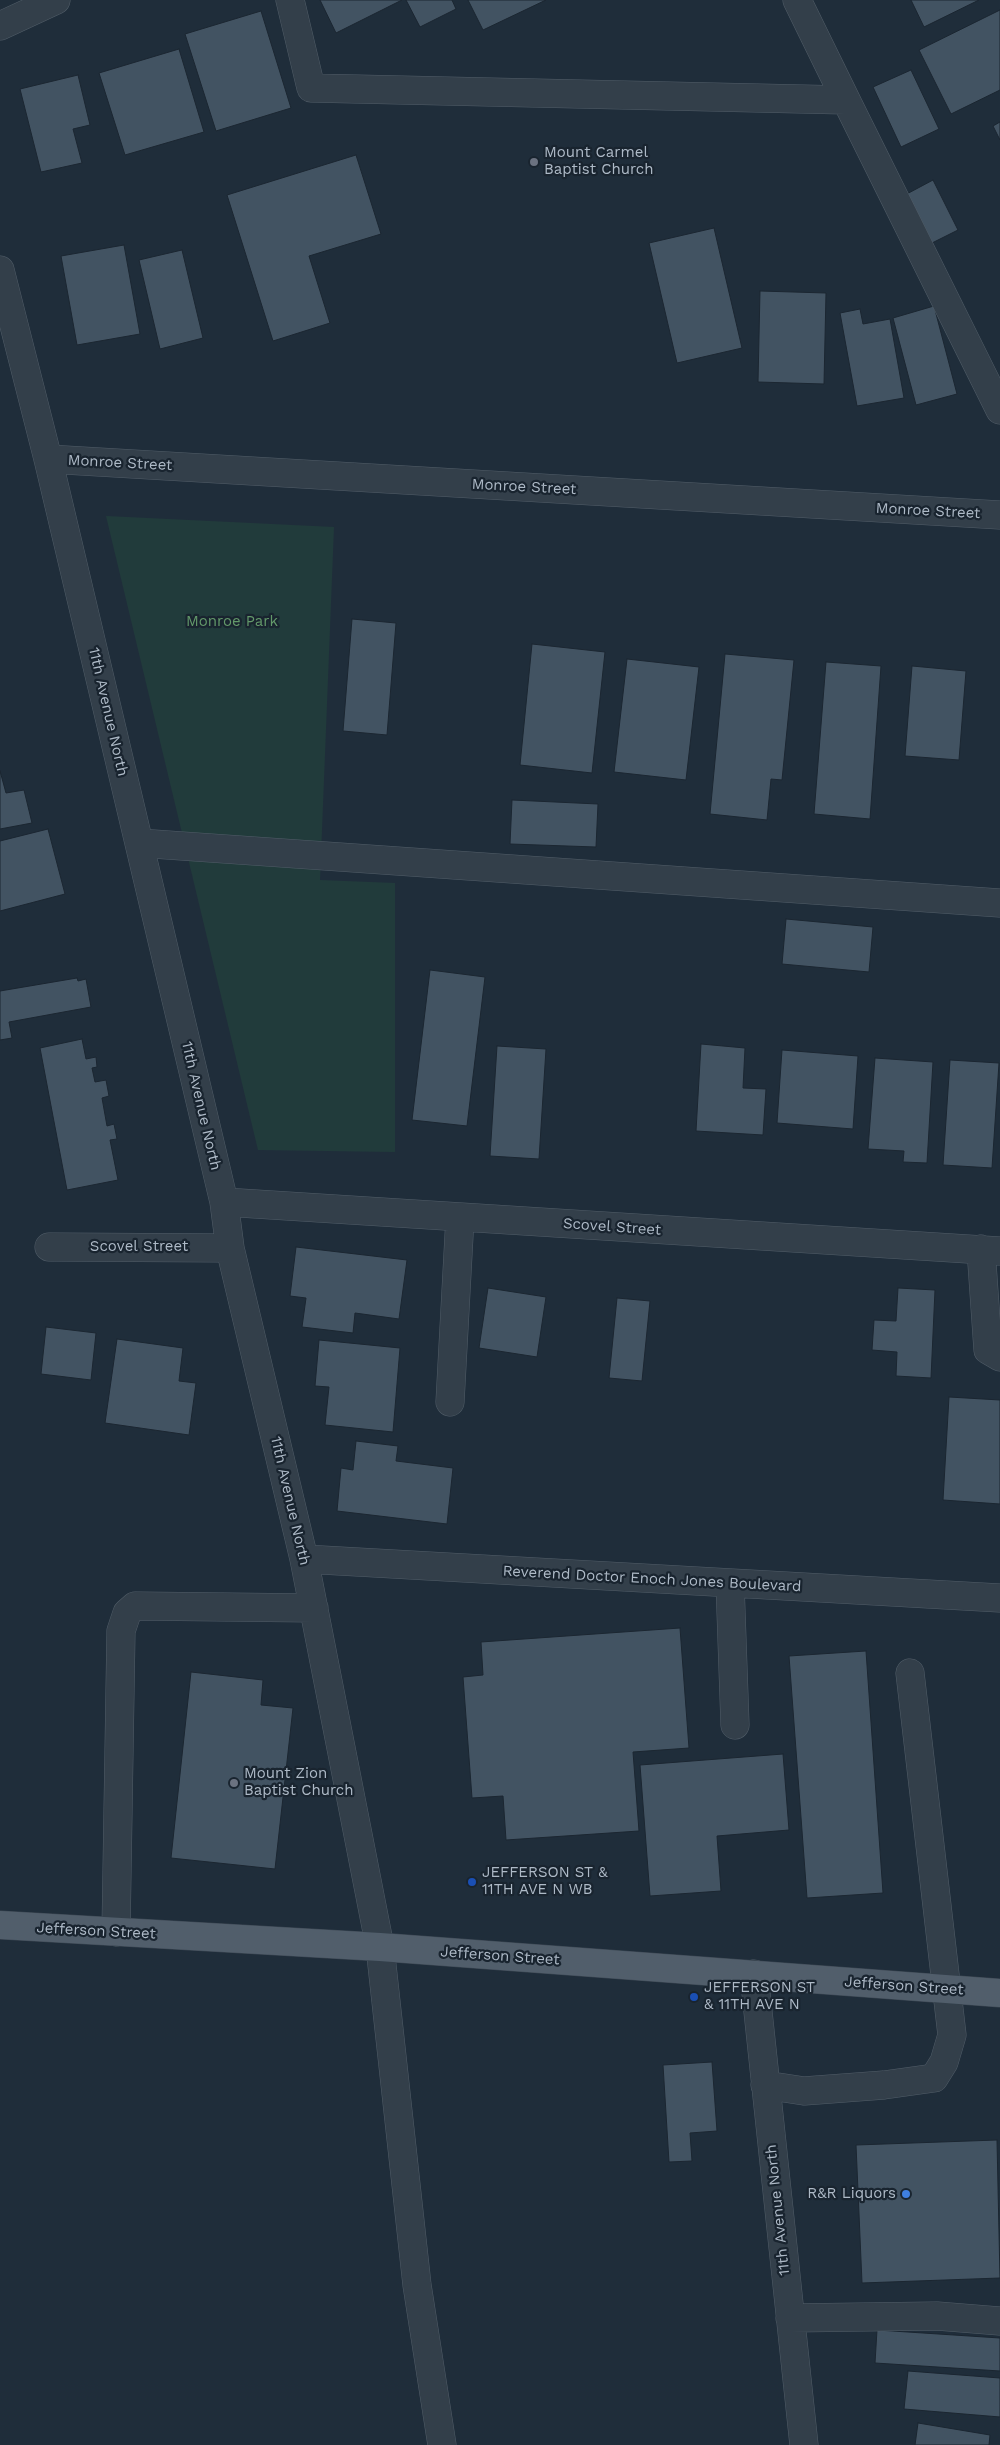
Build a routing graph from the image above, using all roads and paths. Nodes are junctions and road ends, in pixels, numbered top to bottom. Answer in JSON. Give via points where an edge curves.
{"nodes":[{"id":1,"x":56,"y":0,"type":"edge"},
{"id":2,"x":290,"y":0,"type":"edge"},
{"id":3,"x":798,"y":0,"type":"edge"},
{"id":4,"x":0,"y":26,"type":"edge"},
{"id":5,"x":846,"y":100,"type":"junction"},
{"id":6,"x":0,"y":270,"type":"edge"},
{"id":7,"x":1000,"y":410,"type":"edge"},
{"id":8,"x":48,"y":459,"type":"junction"},
{"id":9,"x":1000,"y":515,"type":"edge"},
{"id":10,"x":138,"y":843,"type":"junction"},
{"id":11,"x":1000,"y":903,"type":"edge"},
{"id":12,"x":224,"y":1202,"type":"junction"},
{"id":13,"x":460,"y":1217,"type":"junction"},
{"id":14,"x":49,"y":1247,"type":"dead end"},
{"id":15,"x":230,"y":1248,"type":"junction"},
{"id":16,"x":991,"y":1250,"type":"edge"},
{"id":17,"x":1000,"y":1357,"type":"edge"},
{"id":18,"x":450,"y":1402,"type":"dead end"},
{"id":19,"x":304,"y":1559,"type":"junction"},
{"id":20,"x":730,"y":1583,"type":"junction"},
{"id":21,"x":1000,"y":1598,"type":"edge"},
{"id":22,"x":314,"y":1608,"type":"junction"},
{"id":23,"x":910,"y":1673,"type":"dead end"},
{"id":24,"x":736,"y":1725,"type":"dead end"},
{"id":25,"x":5,"y":1926,"type":"edge"},
{"id":26,"x":116,"y":1932,"type":"junction"},
{"id":27,"x":380,"y":1947,"type":"junction"},
{"id":28,"x":754,"y":1974,"type":"junction"},
{"id":29,"x":946,"y":1989,"type":"junction"},
{"id":30,"x":1000,"y":1994,"type":"edge"},
{"id":31,"x":765,"y":2085,"type":"junction"},
{"id":32,"x":790,"y":2318,"type":"junction"},
{"id":33,"x":1000,"y":2321,"type":"edge"},
{"id":34,"x":442,"y":2445,"type":"edge"},
{"id":35,"x":804,"y":2445,"type":"edge"}],
"edges":[{"from":1,"to":4,"type":"street"},
{"from":2,"to":5,"type":"street","via":[[311,88]]},
{"from":3,"to":5,"type":"street"},
{"from":5,"to":7,"type":"street"},
{"from":6,"to":8,"type":"street","name":"11th Avenue North"},
{"from":8,"to":9,"type":"street","name":"Monroe Street"},
{"from":8,"to":10,"type":"street","name":"11th Avenue North"},
{"from":10,"to":11,"type":"street"},
{"from":10,"to":12,"type":"street","name":"11th Avenue North"},
{"from":12,"to":13,"type":"street","name":"Scovel Street"},
{"from":12,"to":15,"type":"street","name":"11th Avenue North"},
{"from":13,"to":16,"type":"street","name":"Scovel Street"},
{"from":13,"to":18,"type":"street"},
{"from":14,"to":15,"type":"street","name":"Scovel Street"},
{"from":15,"to":19,"type":"street","name":"11th Avenue North"},
{"from":16,"to":17,"type":"street","via":[[988,1350]]},
{"from":19,"to":20,"type":"street","name":"Reverend Doctor Enoch Jones Boulevard"},
{"from":19,"to":22,"type":"street","name":"11th Avenue North"},
{"from":20,"to":21,"type":"street","name":"Reverend Doctor Enoch Jones Boulevard"},
{"from":20,"to":24,"type":"street"},
{"from":22,"to":26,"type":"street","via":[[135,1606],[127,1613],[121,1632]]},
{"from":22,"to":27,"type":"street","name":"11th Avenue North"},
{"from":23,"to":29,"type":"street"},
{"from":25,"to":26,"type":"main road","name":"Jefferson Street"},
{"from":26,"to":27,"type":"main road","name":"Jefferson Street"},
{"from":27,"to":28,"type":"main road","name":"Jefferson Street"},
{"from":27,"to":34,"type":"street","name":"11th Avenue North","via":[[417,2285]]},
{"from":28,"to":29,"type":"main road","name":"Jefferson Street"},
{"from":28,"to":31,"type":"street","name":"11th Avenue North"},
{"from":29,"to":30,"type":"main road","name":"Jefferson Street"},
{"from":29,"to":31,"type":"street","via":[[952,2036],[944,2062],[934,2078],[804,2090]]},
{"from":31,"to":32,"type":"street","name":"11th Avenue North"},
{"from":32,"to":33,"type":"street","via":[[937,2316]]},
{"from":32,"to":35,"type":"street","name":"11th Avenue North"}]}
